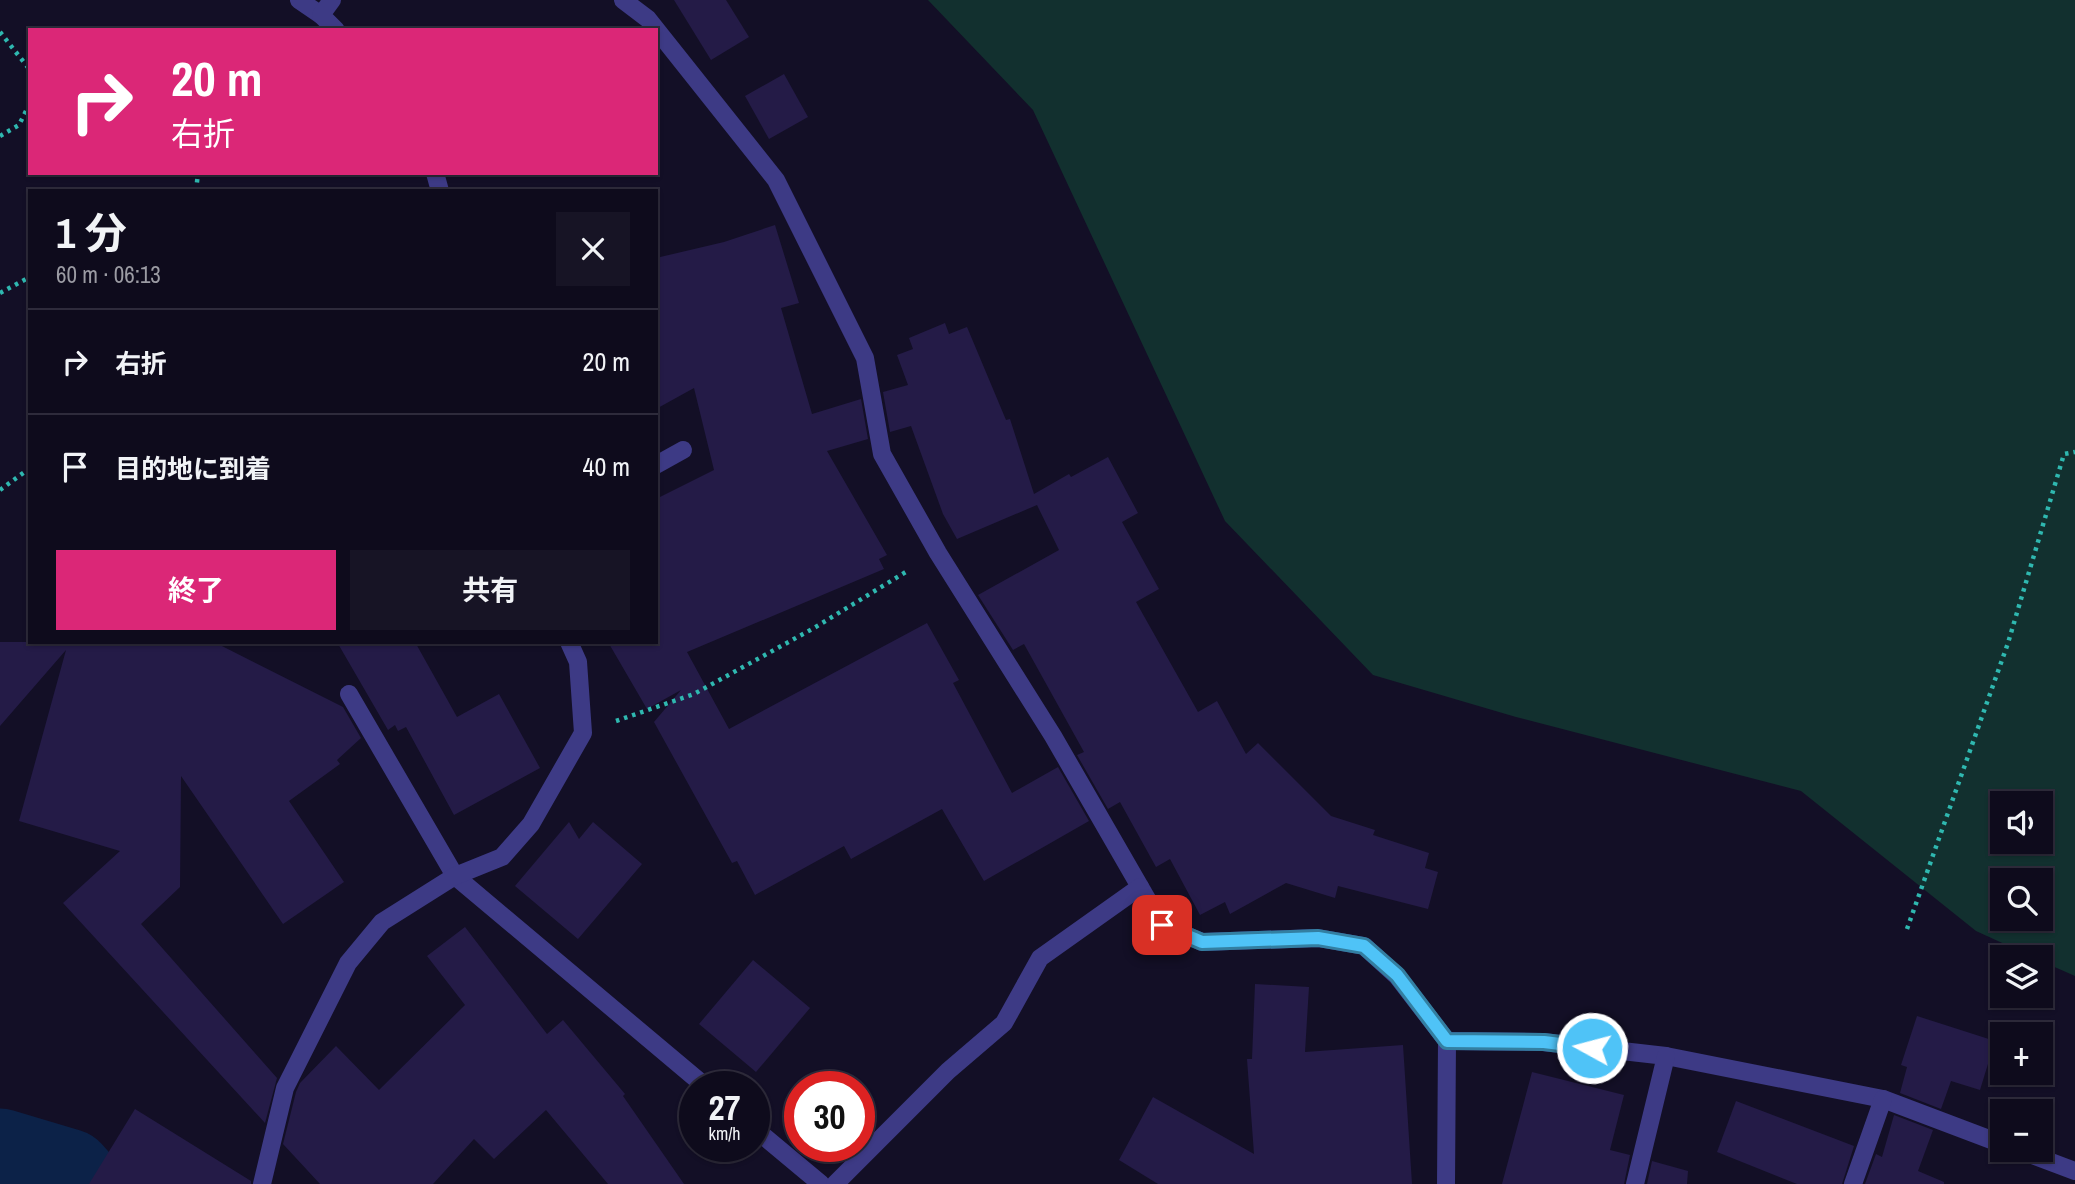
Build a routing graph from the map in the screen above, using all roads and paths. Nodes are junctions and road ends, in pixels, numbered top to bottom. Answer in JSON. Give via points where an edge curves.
{"nodes":[{"id":1,"x":299,"y":0,"type":"edge"},
{"id":2,"x":332,"y":0,"type":"edge"},
{"id":3,"x":623,"y":0,"type":"edge"},
{"id":4,"x":321,"y":15,"type":"junction"},
{"id":5,"x":334,"y":28,"type":"edge"},
{"id":6,"x":655,"y":28,"type":"edge"},
{"id":7,"x":0,"y":32,"type":"edge"},
{"id":8,"x":658,"y":32,"type":"edge"},
{"id":9,"x":28,"y":67,"type":"edge"},
{"id":10,"x":28,"y":107,"type":"edge"},
{"id":11,"x":0,"y":136,"type":"edge"},
{"id":12,"x":28,"y":278,"type":"edge"},
{"id":13,"x":0,"y":293,"type":"edge"},
{"id":14,"x":683,"y":450,"type":"dead end"},
{"id":15,"x":2075,"y":452,"type":"edge"},
{"id":16,"x":658,"y":464,"type":"edge"},
{"id":17,"x":28,"y":469,"type":"edge"},
{"id":18,"x":0,"y":489,"type":"edge"},
{"id":19,"x":938,"y":553,"type":"junction"},
{"id":20,"x":570,"y":644,"type":"edge"},
{"id":21,"x":349,"y":694,"type":"dead end"},
{"id":22,"x":583,"y":733,"type":"junction"},
{"id":23,"x":456,"y":876,"type":"junction"},
{"id":24,"x":1140,"y":887,"type":"junction"},
{"id":25,"x":1907,"y":929,"type":"dead end"},
{"id":26,"x":1447,"y":1041,"type":"junction"},
{"id":27,"x":1666,"y":1056,"type":"junction"},
{"id":28,"x":687,"y":1071,"type":"edge"},
{"id":29,"x":1883,"y":1099,"type":"junction"},
{"id":30,"x":1990,"y":1139,"type":"edge"},
{"id":31,"x":770,"y":1141,"type":"edge"},
{"id":32,"x":2051,"y":1162,"type":"edge"},
{"id":33,"x":2075,"y":1171,"type":"edge"},
{"id":34,"x":262,"y":1184,"type":"edge"},
{"id":35,"x":821,"y":1184,"type":"edge"},
{"id":36,"x":835,"y":1184,"type":"edge"},
{"id":37,"x":1446,"y":1184,"type":"edge"},
{"id":38,"x":1635,"y":1184,"type":"edge"},
{"id":39,"x":1853,"y":1184,"type":"edge"}],
"edges":[{"from":1,"to":4,"type":"street"},
{"from":2,"to":4,"type":"street"},
{"from":3,"to":6,"type":"street"},
{"from":4,"to":5,"type":"street"},
{"from":7,"to":9,"type":"path"},
{"from":8,"to":19,"type":"street","via":[[776,180],[865,358],[882,454]]},
{"from":10,"to":11,"type":"path","via":[[19,125]]},
{"from":12,"to":13,"type":"path"},
{"from":14,"to":16,"type":"street"},
{"from":15,"to":25,"type":"path","via":[[2064,454],[2008,643]]},
{"from":17,"to":18,"type":"path"},
{"from":19,"to":22,"type":"path","via":[[694,694]]},
{"from":19,"to":24,"type":"street","via":[[1053,736]]},
{"from":20,"to":22,"type":"street","via":[[578,663]]},
{"from":21,"to":23,"type":"street"},
{"from":22,"to":23,"type":"street","via":[[531,824],[502,857]]},
{"from":23,"to":28,"type":"street"},
{"from":23,"to":34,"type":"street","via":[[382,922],[348,963],[285,1088]]},
{"from":24,"to":26,"type":"street","via":[[1162,925],[1202,942],[1318,938],[1364,946],[1397,975]]},
{"from":24,"to":36,"type":"street","via":[[1040,958],[1004,1023]]},
{"from":26,"to":27,"type":"street","via":[[1544,1042]]},
{"from":26,"to":37,"type":"street"},
{"from":27,"to":29,"type":"street"},
{"from":27,"to":38,"type":"street"},
{"from":29,"to":30,"type":"street"},
{"from":29,"to":39,"type":"street"},
{"from":31,"to":35,"type":"street"},
{"from":32,"to":33,"type":"street"}]}
